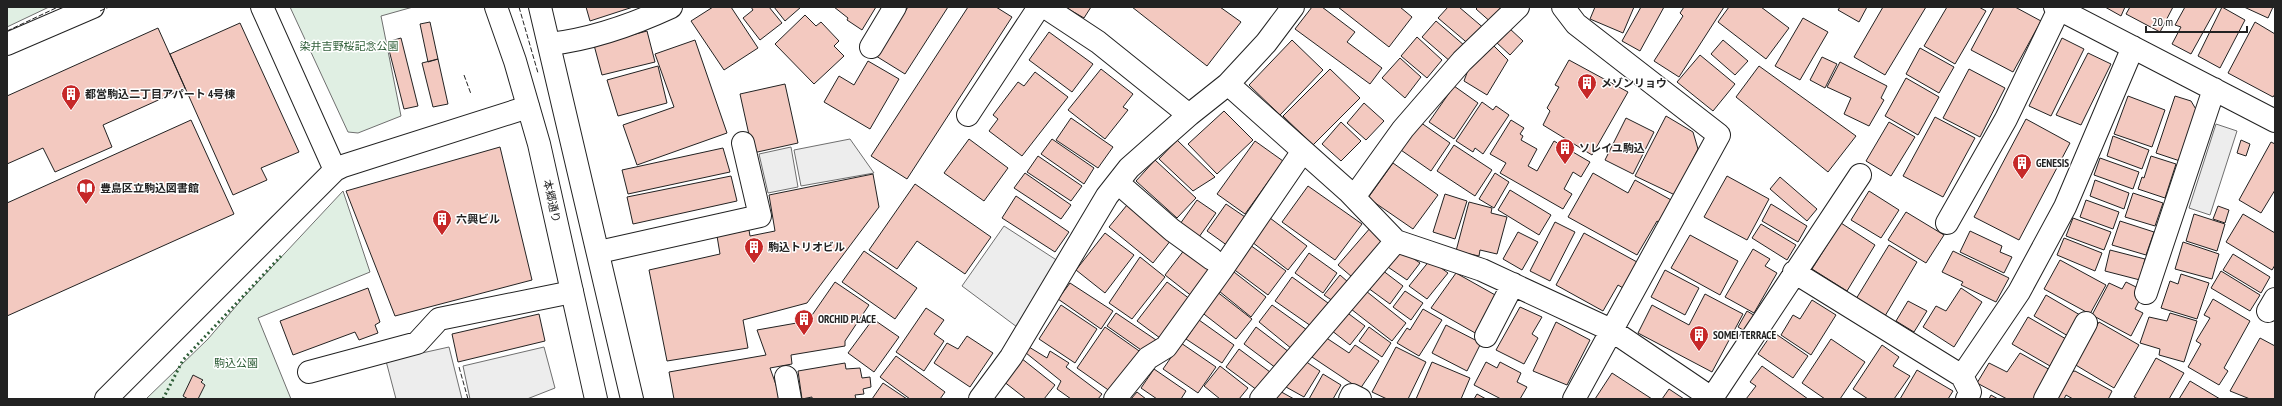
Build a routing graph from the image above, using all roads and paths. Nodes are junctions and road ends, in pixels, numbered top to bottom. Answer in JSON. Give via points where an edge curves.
{"nodes":[{"id":1,"x":93,"y":7,"type":"edge"},
{"id":2,"x":262,"y":7,"type":"edge"},
{"id":3,"x":496,"y":7,"type":"edge"},
{"id":4,"x":540,"y":7,"type":"edge"},
{"id":5,"x":671,"y":7,"type":"edge"},
{"id":6,"x":895,"y":7,"type":"edge"},
{"id":7,"x":1039,"y":7,"type":"edge"},
{"id":8,"x":1045,"y":7,"type":"edge"},
{"id":9,"x":1293,"y":7,"type":"edge"},
{"id":10,"x":1518,"y":7,"type":"edge"},
{"id":11,"x":1563,"y":7,"type":"edge"},
{"id":12,"x":2057,"y":8,"type":"edge"},
{"id":13,"x":7,"y":44,"type":"edge"},
{"id":14,"x":550,"y":44,"type":"junction"},
{"id":15,"x":871,"y":47,"type":"dead end"},
{"id":16,"x":2134,"y":47,"type":"junction"},
{"id":17,"x":1228,"y":84,"type":"junction"},
{"id":18,"x":2214,"y":90,"type":"junction"},
{"id":19,"x":528,"y":107,"type":"junction"},
{"id":20,"x":968,"y":115,"type":"dead end"},
{"id":21,"x":1189,"y":115,"type":"junction"},
{"id":22,"x":2275,"y":121,"type":"edge"},
{"id":23,"x":743,"y":143,"type":"dead end"},
{"id":24,"x":1303,"y":151,"type":"junction"},
{"id":25,"x":335,"y":170,"type":"junction"},
{"id":26,"x":1860,"y":175,"type":"dead end"},
{"id":27,"x":1118,"y":183,"type":"junction"},
{"id":28,"x":1354,"y":197,"type":"junction"},
{"id":29,"x":1947,"y":223,"type":"dead end"},
{"id":30,"x":1396,"y":241,"type":"junction"},
{"id":31,"x":599,"y":252,"type":"junction"},
{"id":32,"x":1212,"y":259,"type":"dead end"},
{"id":33,"x":1794,"y":272,"type":"junction"},
{"id":34,"x":1513,"y":284,"type":"junction"},
{"id":35,"x":572,"y":292,"type":"junction"},
{"id":36,"x":2146,"y":293,"type":"dead end"},
{"id":37,"x":2086,"y":323,"type":"dead end"},
{"id":38,"x":1611,"y":330,"type":"junction"},
{"id":39,"x":1486,"y":336,"type":"dead end"},
{"id":40,"x":309,"y":372,"type":"dead end"},
{"id":41,"x":1962,"y":376,"type":"junction"},
{"id":42,"x":786,"y":377,"type":"dead end"},
{"id":43,"x":1713,"y":398,"type":"edge"},
{"id":44,"x":106,"y":399,"type":"edge"},
{"id":45,"x":596,"y":399,"type":"edge"},
{"id":46,"x":632,"y":399,"type":"edge"},
{"id":47,"x":790,"y":399,"type":"edge"},
{"id":48,"x":980,"y":399,"type":"edge"},
{"id":49,"x":1115,"y":399,"type":"edge"},
{"id":50,"x":1261,"y":399,"type":"edge"},
{"id":51,"x":1350,"y":399,"type":"edge"},
{"id":52,"x":1360,"y":399,"type":"edge"},
{"id":53,"x":1574,"y":399,"type":"edge"},
{"id":54,"x":1967,"y":399,"type":"edge"},
{"id":55,"x":2045,"y":399,"type":"edge"}],
"edges":[{"from":1,"to":13,"type":"street"},
{"from":2,"to":25,"type":"street"},
{"from":3,"to":19,"type":"street","name":"本郷通り"},
{"from":4,"to":14,"type":"street"},
{"from":5,"to":14,"type":"street","via":[[620,28],[579,40]]},
{"from":6,"to":15,"type":"street"},
{"from":7,"to":20,"type":"street"},
{"from":8,"to":21,"type":"street","via":[[1098,42]]},
{"from":9,"to":17,"type":"street","via":[[1266,43]]},
{"from":10,"to":28,"type":"street","via":[[1462,61],[1403,129]]},
{"from":11,"to":38,"type":"street","via":[[1576,24],[1719,135]]},
{"from":12,"to":16,"type":"street"},
{"from":12,"to":29,"type":"street","via":[[2006,119]]},
{"from":14,"to":31,"type":"street"},
{"from":16,"to":18,"type":"street"},
{"from":16,"to":41,"type":"street","via":[[2065,207],[2019,292]]},
{"from":17,"to":21,"type":"street"},
{"from":17,"to":24,"type":"street"},
{"from":18,"to":22,"type":"street"},
{"from":18,"to":36,"type":"street"},
{"from":19,"to":25,"type":"street"},
{"from":19,"to":35,"type":"street","name":"本郷通り","via":[[539,144]]},
{"from":21,"to":27,"type":"street","via":[[1129,168]]},
{"from":23,"to":31,"type":"street","via":[[760,216]]},
{"from":24,"to":28,"type":"street"},
{"from":24,"to":49,"type":"street","via":[[1166,347],[1148,358]]},
{"from":25,"to":44,"type":"street"},
{"from":26,"to":33,"type":"street"},
{"from":27,"to":32,"type":"street","via":[[1172,230]]},
{"from":27,"to":48,"type":"street","via":[[1107,196],[1011,357]]},
{"from":28,"to":30,"type":"street"},
{"from":30,"to":34,"type":"street","via":[[1482,270]]},
{"from":30,"to":50,"type":"street"},
{"from":31,"to":46,"type":"street"},
{"from":33,"to":41,"type":"street"},
{"from":33,"to":43,"type":"street"},
{"from":34,"to":38,"type":"street"},
{"from":34,"to":39,"type":"street"},
{"from":35,"to":40,"type":"street","via":[[439,319],[417,343]]},
{"from":35,"to":45,"type":"street","name":"本郷通り"},
{"from":37,"to":55,"type":"street"},
{"from":38,"to":43,"type":"street"},
{"from":38,"to":53,"type":"street"},
{"from":41,"to":54,"type":"street","via":[[1970,392]]},
{"from":42,"to":47,"type":"street"},
{"from":51,"to":52,"type":"street","via":[[1352,395]]}]}
